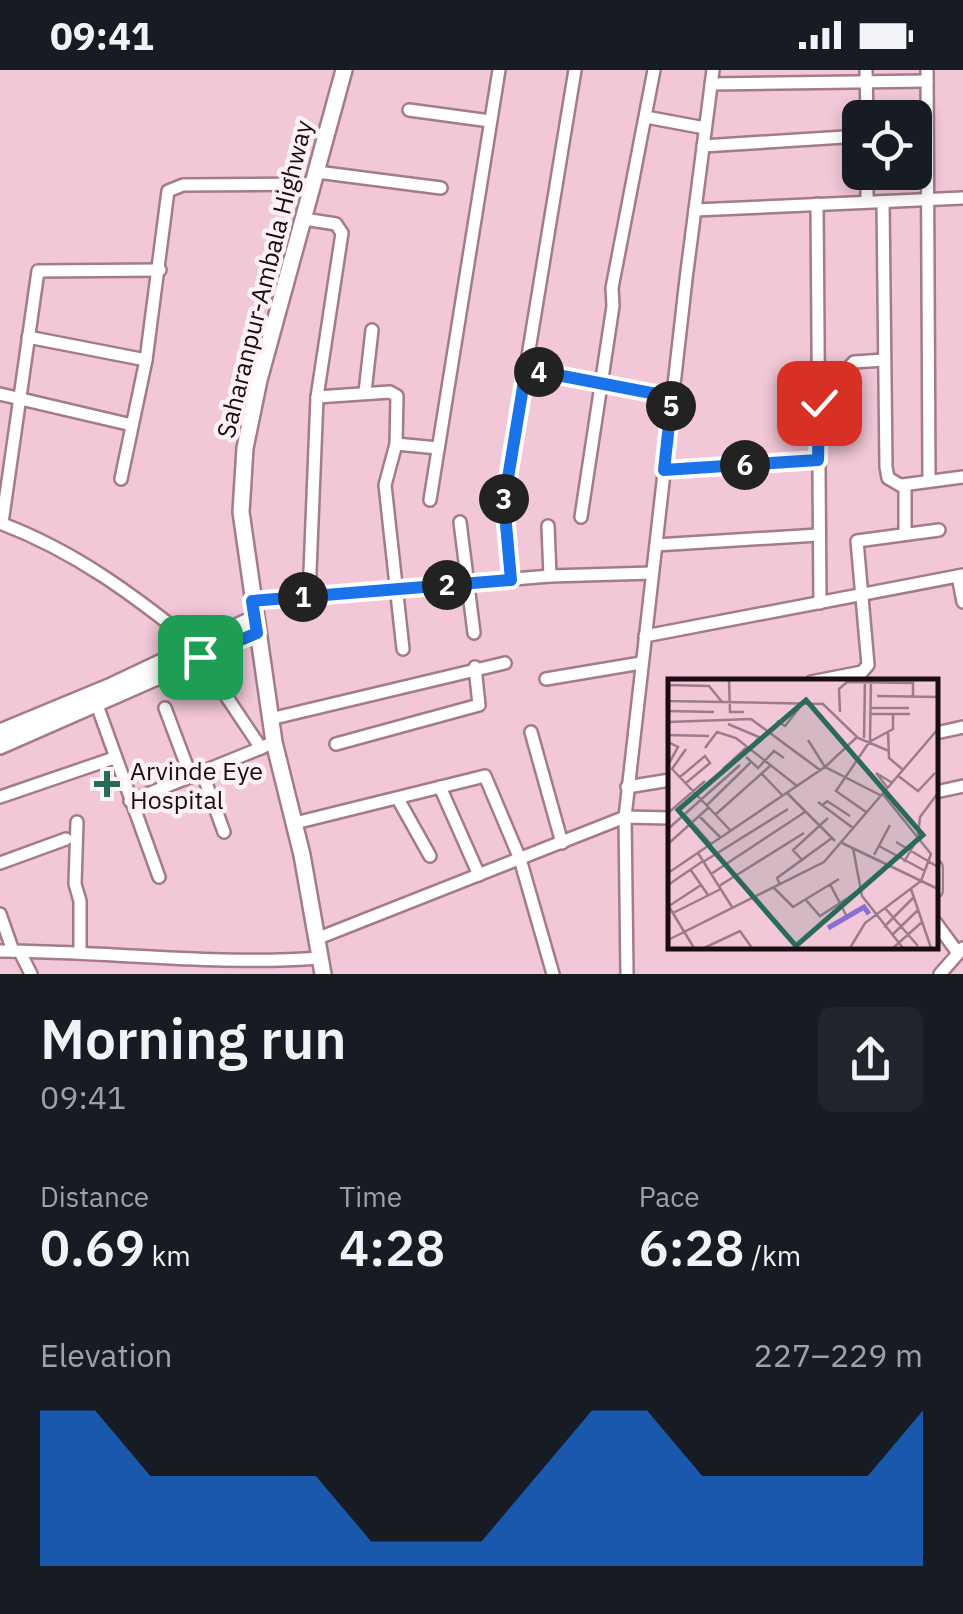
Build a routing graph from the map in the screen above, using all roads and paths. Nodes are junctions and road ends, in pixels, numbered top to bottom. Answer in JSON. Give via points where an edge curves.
{"nodes":[{"id":1,"x":344,"y":70,"type":"edge"},
{"id":2,"x":499,"y":70,"type":"edge"},
{"id":3,"x":575,"y":70,"type":"edge"},
{"id":4,"x":654,"y":70,"type":"edge"},
{"id":5,"x":713,"y":70,"type":"edge"},
{"id":6,"x":801,"y":76,"type":"edge"},
{"id":7,"x":866,"y":76,"type":"edge"},
{"id":8,"x":927,"y":76,"type":"edge"},
{"id":9,"x":711,"y":84,"type":"junction"},
{"id":10,"x":409,"y":110,"type":"dead end"},
{"id":11,"x":646,"y":117,"type":"junction"},
{"id":12,"x":490,"y":122,"type":"junction"},
{"id":13,"x":705,"y":128,"type":"junction"},
{"id":14,"x":842,"y":137,"type":"edge"},
{"id":15,"x":703,"y":146,"type":"junction"},
{"id":16,"x":315,"y":178,"type":"junction"},
{"id":17,"x":442,"y":188,"type":"dead end"},
{"id":18,"x":867,"y":190,"type":"edge"},
{"id":19,"x":963,"y":198,"type":"edge"},
{"id":20,"x":928,"y":200,"type":"junction"},
{"id":21,"x":867,"y":201,"type":"junction"},
{"id":22,"x":883,"y":202,"type":"junction"},
{"id":23,"x":817,"y":204,"type":"junction"},
{"id":24,"x":695,"y":210,"type":"junction"},
{"id":25,"x":304,"y":219,"type":"junction"},
{"id":26,"x":160,"y":270,"type":"junction"},
{"id":27,"x":372,"y":330,"type":"dead end"},
{"id":28,"x":28,"y":337,"type":"junction"},
{"id":29,"x":146,"y":360,"type":"junction"},
{"id":30,"x":884,"y":360,"type":"junction"},
{"id":31,"x":526,"y":369,"type":"junction"},
{"id":32,"x":602,"y":384,"type":"junction"},
{"id":33,"x":365,"y":392,"type":"junction"},
{"id":34,"x":818,"y":392,"type":"junction"},
{"id":35,"x":0,"y":394,"type":"edge"},
{"id":36,"x":318,"y":397,"type":"junction"},
{"id":37,"x":672,"y":397,"type":"junction"},
{"id":38,"x":20,"y":398,"type":"junction"},
{"id":39,"x":132,"y":425,"type":"junction"},
{"id":40,"x":0,"y":438,"type":"edge"},
{"id":41,"x":14,"y":441,"type":"junction"},
{"id":42,"x":396,"y":444,"type":"junction"},
{"id":43,"x":438,"y":448,"type":"junction"},
{"id":44,"x":818,"y":460,"type":"junction"},
{"id":45,"x":664,"y":470,"type":"junction"},
{"id":46,"x":963,"y":477,"type":"edge"},
{"id":47,"x":121,"y":479,"type":"dead end"},
{"id":48,"x":928,"y":480,"type":"junction"},
{"id":49,"x":902,"y":484,"type":"junction"},
{"id":50,"x":430,"y":500,"type":"dead end"},
{"id":51,"x":581,"y":517,"type":"dead end"},
{"id":52,"x":460,"y":522,"type":"dead end"},
{"id":53,"x":1,"y":523,"type":"edge"},
{"id":54,"x":548,"y":526,"type":"dead end"},
{"id":55,"x":939,"y":530,"type":"dead end"},
{"id":56,"x":818,"y":534,"type":"junction"},
{"id":57,"x":905,"y":534,"type":"junction"},
{"id":58,"x":656,"y":545,"type":"junction"},
{"id":59,"x":652,"y":573,"type":"junction"},
{"id":60,"x":961,"y":575,"type":"edge"},
{"id":61,"x":550,"y":576,"type":"junction"},
{"id":62,"x":511,"y":580,"type":"junction"},
{"id":63,"x":468,"y":584,"type":"junction"},
{"id":64,"x":396,"y":590,"type":"junction"},
{"id":65,"x":862,"y":594,"type":"junction"},
{"id":66,"x":309,"y":596,"type":"junction"},
{"id":67,"x":252,"y":601,"type":"junction"},
{"id":68,"x":820,"y":602,"type":"junction"},
{"id":69,"x":963,"y":602,"type":"edge"},
{"id":70,"x":256,"y":626,"type":"junction"},
{"id":71,"x":474,"y":633,"type":"dead end"},
{"id":72,"x":644,"y":636,"type":"junction"},
{"id":73,"x":403,"y":649,"type":"dead end"},
{"id":74,"x":198,"y":652,"type":"junction"},
{"id":75,"x":505,"y":662,"type":"dead end"},
{"id":76,"x":641,"y":663,"type":"junction"},
{"id":77,"x":475,"y":667,"type":"junction"},
{"id":78,"x":546,"y":679,"type":"dead end"},
{"id":79,"x":826,"y":679,"type":"edge"},
{"id":80,"x":97,"y":705,"type":"junction"},
{"id":81,"x":166,"y":708,"type":"dead end"},
{"id":82,"x":270,"y":720,"type":"junction"},
{"id":83,"x":963,"y":727,"type":"edge"},
{"id":84,"x":0,"y":732,"type":"edge"},
{"id":85,"x":531,"y":732,"type":"dead end"},
{"id":86,"x":938,"y":733,"type":"edge"},
{"id":87,"x":336,"y":744,"type":"dead end"},
{"id":88,"x":268,"y":745,"type":"junction"},
{"id":89,"x":0,"y":746,"type":"edge"},
{"id":90,"x":114,"y":758,"type":"junction"},
{"id":91,"x":196,"y":774,"type":"junction"},
{"id":92,"x":668,"y":780,"type":"edge"},
{"id":93,"x":963,"y":786,"type":"edge"},
{"id":94,"x":440,"y":787,"type":"junction"},
{"id":95,"x":627,"y":788,"type":"junction"},
{"id":96,"x":938,"y":792,"type":"edge"},
{"id":97,"x":0,"y":797,"type":"edge"},
{"id":98,"x":398,"y":799,"type":"junction"},
{"id":99,"x":130,"y":801,"type":"junction"},
{"id":100,"x":625,"y":817,"type":"junction"},
{"id":101,"x":668,"y":818,"type":"edge"},
{"id":102,"x":77,"y":822,"type":"dead end"},
{"id":103,"x":295,"y":823,"type":"junction"},
{"id":104,"x":224,"y":832,"type":"dead end"},
{"id":105,"x":66,"y":839,"type":"dead end"},
{"id":106,"x":562,"y":843,"type":"junction"},
{"id":107,"x":430,"y":856,"type":"dead end"},
{"id":108,"x":520,"y":859,"type":"junction"},
{"id":109,"x":0,"y":862,"type":"edge"},
{"id":110,"x":478,"y":876,"type":"junction"},
{"id":111,"x":159,"y":877,"type":"dead end"},
{"id":112,"x":0,"y":914,"type":"edge"},
{"id":113,"x":938,"y":925,"type":"edge"},
{"id":114,"x":316,"y":938,"type":"junction"},
{"id":115,"x":961,"y":950,"type":"edge"},
{"id":116,"x":11,"y":952,"type":"edge"},
{"id":117,"x":80,"y":952,"type":"junction"},
{"id":118,"x":321,"y":966,"type":"edge"},
{"id":119,"x":182,"y":968,"type":"edge"},
{"id":120,"x":274,"y":968,"type":"edge"},
{"id":121,"x":31,"y":974,"type":"edge"},
{"id":122,"x":554,"y":974,"type":"edge"},
{"id":123,"x":627,"y":974,"type":"edge"},
{"id":124,"x":940,"y":974,"type":"edge"}],
"edges":[{"from":1,"to":16,"type":"main road","name":"Saharanpur-Ambala Highway"},
{"from":2,"to":12,"type":"street"},
{"from":3,"to":31,"type":"street"},
{"from":4,"to":11,"type":"street"},
{"from":5,"to":9,"type":"street"},
{"from":6,"to":7,"type":"street"},
{"from":6,"to":9,"type":"street"},
{"from":7,"to":8,"type":"street"},
{"from":8,"to":20,"type":"street"},
{"from":9,"to":13,"type":"street"},
{"from":10,"to":12,"type":"street"},
{"from":11,"to":13,"type":"street"},
{"from":11,"to":32,"type":"street","via":[[612,288]]},
{"from":12,"to":43,"type":"street"},
{"from":13,"to":15,"type":"street"},
{"from":14,"to":15,"type":"street"},
{"from":15,"to":24,"type":"street"},
{"from":16,"to":17,"type":"street"},
{"from":16,"to":25,"type":"main road","name":"Saharanpur-Ambala Highway"},
{"from":16,"to":26,"type":"street","via":[[168,190]]},
{"from":18,"to":21,"type":"street"},
{"from":19,"to":20,"type":"street"},
{"from":20,"to":22,"type":"street"},
{"from":20,"to":48,"type":"street"},
{"from":21,"to":22,"type":"street"},
{"from":21,"to":23,"type":"street"},
{"from":22,"to":30,"type":"street"},
{"from":23,"to":24,"type":"street"},
{"from":23,"to":34,"type":"street"},
{"from":24,"to":37,"type":"street"},
{"from":25,"to":36,"type":"street","via":[[336,224],[342,233]]},
{"from":25,"to":67,"type":"main road","name":"Saharanpur-Ambala Highway","via":[[245,448],[242,512]]},
{"from":26,"to":28,"type":"street","via":[[38,271]]},
{"from":26,"to":29,"type":"street"},
{"from":27,"to":33,"type":"street"},
{"from":28,"to":29,"type":"street"},
{"from":28,"to":38,"type":"street"},
{"from":29,"to":39,"type":"street"},
{"from":30,"to":34,"type":"street","via":[[854,362]]},
{"from":30,"to":49,"type":"street","via":[[886,474]]},
{"from":31,"to":32,"type":"street"},
{"from":31,"to":62,"type":"street","via":[[504,502]]},
{"from":32,"to":37,"type":"street"},
{"from":32,"to":51,"type":"street"},
{"from":33,"to":36,"type":"street"},
{"from":33,"to":42,"type":"street","via":[[397,396]]},
{"from":34,"to":44,"type":"street"},
{"from":35,"to":38,"type":"street"},
{"from":36,"to":66,"type":"street"},
{"from":37,"to":45,"type":"street"},
{"from":38,"to":39,"type":"street"},
{"from":38,"to":41,"type":"street"},
{"from":39,"to":47,"type":"street"},
{"from":40,"to":41,"type":"street"},
{"from":41,"to":53,"type":"street"},
{"from":42,"to":43,"type":"street"},
{"from":42,"to":64,"type":"street","via":[[385,485]]},
{"from":43,"to":50,"type":"street"},
{"from":44,"to":45,"type":"street"},
{"from":44,"to":56,"type":"street"},
{"from":45,"to":58,"type":"street"},
{"from":46,"to":48,"type":"street"},
{"from":48,"to":49,"type":"street"},
{"from":49,"to":57,"type":"street"},
{"from":52,"to":63,"type":"street"},
{"from":53,"to":74,"type":"street","via":[[101,573]]},
{"from":54,"to":61,"type":"street"},
{"from":55,"to":57,"type":"street"},
{"from":56,"to":58,"type":"street"},
{"from":56,"to":68,"type":"street"},
{"from":57,"to":65,"type":"street","via":[[857,541]]},
{"from":58,"to":59,"type":"street"},
{"from":59,"to":61,"type":"street"},
{"from":59,"to":72,"type":"street"},
{"from":60,"to":65,"type":"street"},
{"from":60,"to":69,"type":"street"},
{"from":61,"to":62,"type":"street"},
{"from":62,"to":63,"type":"street"},
{"from":63,"to":64,"type":"street"},
{"from":63,"to":71,"type":"street"},
{"from":64,"to":66,"type":"street"},
{"from":64,"to":73,"type":"street"},
{"from":65,"to":68,"type":"street"},
{"from":65,"to":79,"type":"street","via":[[868,665]]},
{"from":66,"to":67,"type":"street"},
{"from":67,"to":70,"type":"main road","name":"Saharanpur-Ambala Highway"},
{"from":68,"to":72,"type":"street"},
{"from":70,"to":74,"type":"main road"},
{"from":70,"to":82,"type":"main road","name":"Saharanpur-Ambala Highway"},
{"from":72,"to":76,"type":"street"},
{"from":74,"to":80,"type":"main road"},
{"from":74,"to":84,"type":"main road"},
{"from":74,"to":88,"type":"street"},
{"from":75,"to":77,"type":"street"},
{"from":76,"to":78,"type":"street"},
{"from":76,"to":95,"type":"street"},
{"from":77,"to":82,"type":"street"},
{"from":77,"to":87,"type":"street","via":[[479,706]]},
{"from":80,"to":89,"type":"main road"},
{"from":80,"to":90,"type":"street"},
{"from":81,"to":91,"type":"street"},
{"from":82,"to":88,"type":"main road","name":"Saharanpur-Ambala Highway"},
{"from":83,"to":86,"type":"street"},
{"from":85,"to":106,"type":"street"},
{"from":88,"to":91,"type":"street"},
{"from":88,"to":103,"type":"main road","name":"Saharanpur-Ambala Highway"},
{"from":90,"to":97,"type":"street"},
{"from":90,"to":99,"type":"street"},
{"from":91,"to":99,"type":"street"},
{"from":91,"to":104,"type":"street"},
{"from":92,"to":95,"type":"street"},
{"from":93,"to":96,"type":"street"},
{"from":94,"to":98,"type":"street"},
{"from":94,"to":108,"type":"street","via":[[488,778]]},
{"from":94,"to":110,"type":"street"},
{"from":95,"to":100,"type":"street"},
{"from":98,"to":103,"type":"street"},
{"from":98,"to":107,"type":"street"},
{"from":99,"to":111,"type":"street"},
{"from":100,"to":101,"type":"street"},
{"from":100,"to":106,"type":"street"},
{"from":100,"to":123,"type":"street"},
{"from":102,"to":117,"type":"street"},
{"from":103,"to":114,"type":"main road","name":"Saharanpur-Ambala Highway"},
{"from":105,"to":109,"type":"street"},
{"from":106,"to":108,"type":"street"},
{"from":108,"to":110,"type":"street"},
{"from":108,"to":122,"type":"street"},
{"from":110,"to":114,"type":"street"},
{"from":112,"to":116,"type":"street"},
{"from":113,"to":115,"type":"street"},
{"from":114,"to":118,"type":"main road","name":"Saharanpur-Ambala Highway"},
{"from":115,"to":124,"type":"street"},
{"from":116,"to":117,"type":"street"},
{"from":116,"to":121,"type":"street"},
{"from":117,"to":119,"type":"street"},
{"from":118,"to":120,"type":"street"},
{"from":119,"to":120,"type":"street"}]}
